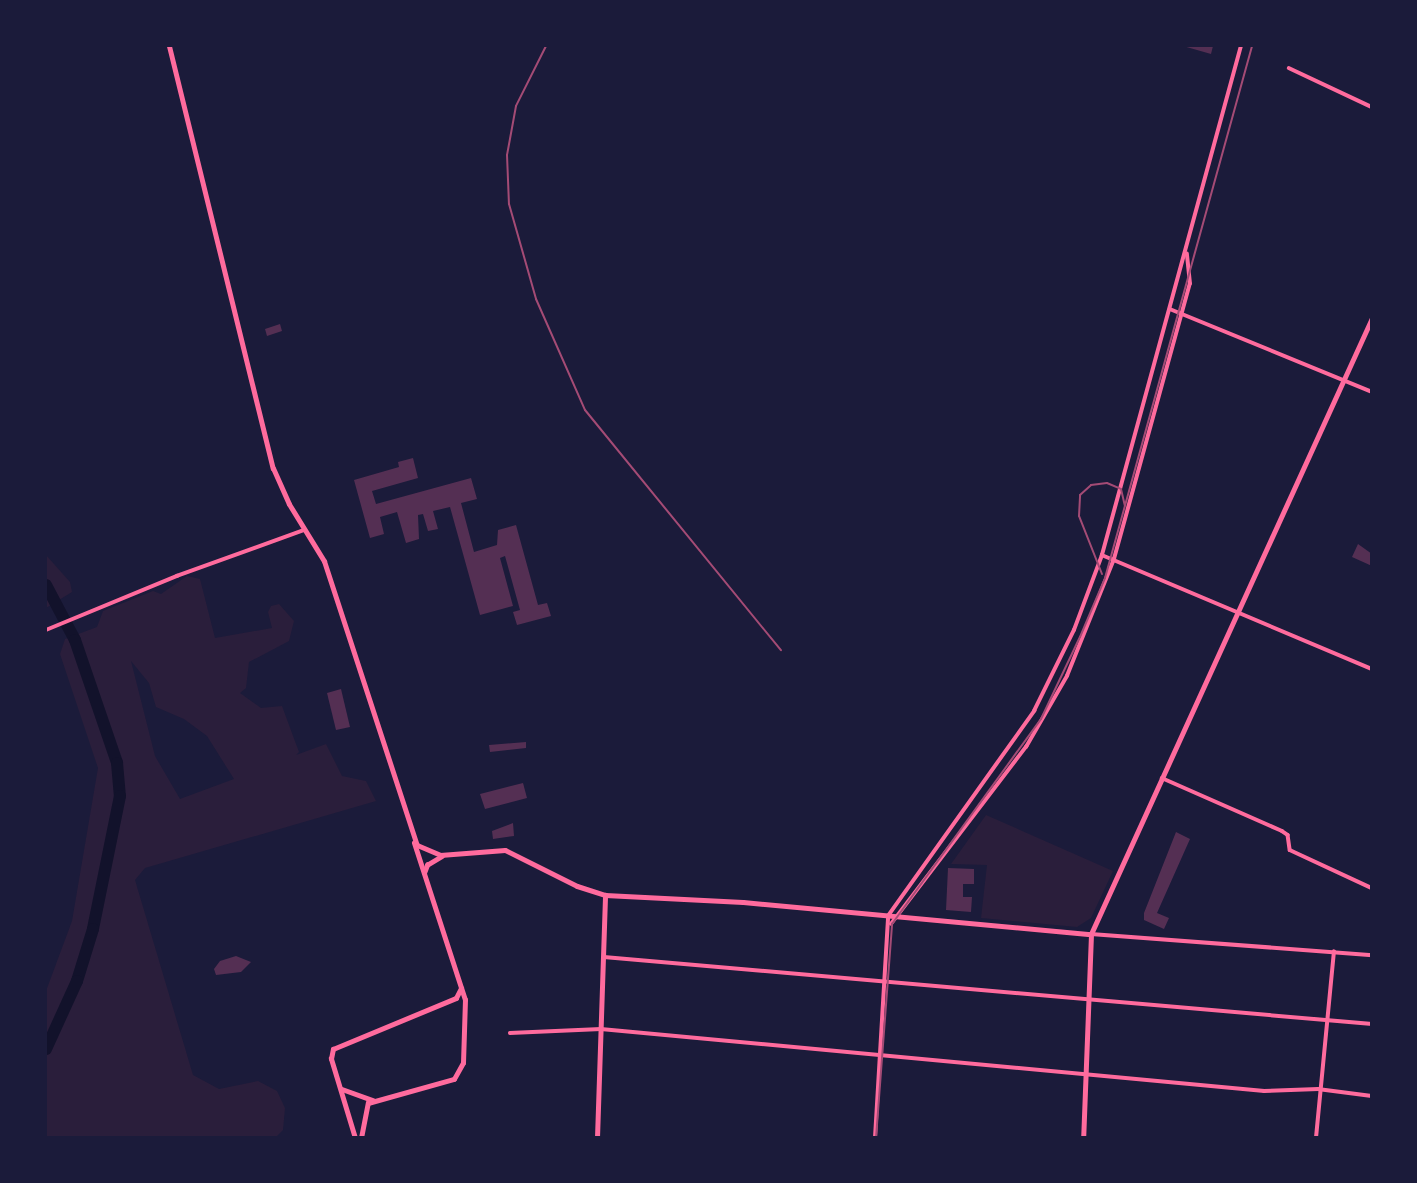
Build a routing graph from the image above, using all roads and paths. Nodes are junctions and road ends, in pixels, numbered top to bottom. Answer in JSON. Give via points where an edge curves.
{"nodes":[{"id":1,"x":169,"y":46,"type":"edge"},
{"id":2,"x":1241,"y":46,"type":"edge"},
{"id":3,"x":1289,"y":68,"type":"dead end"},
{"id":4,"x":1371,"y":107,"type":"edge"},
{"id":5,"x":1186,"y":251,"type":"junction"},
{"id":6,"x":1170,"y":309,"type":"junction"},
{"id":7,"x":1183,"y":314,"type":"junction"},
{"id":8,"x":1371,"y":318,"type":"edge"},
{"id":9,"x":1344,"y":380,"type":"junction"},
{"id":10,"x":1148,"y":387,"type":"junction"},
{"id":11,"x":1160,"y":390,"type":"junction"},
{"id":12,"x":1371,"y":392,"type":"edge"},
{"id":13,"x":306,"y":529,"type":"junction"},
{"id":14,"x":1102,"y":555,"type":"junction"},
{"id":15,"x":1114,"y":559,"type":"junction"},
{"id":16,"x":1238,"y":611,"type":"junction"},
{"id":17,"x":46,"y":630,"type":"edge"},
{"id":18,"x":1371,"y":668,"type":"edge"},
{"id":19,"x":1048,"y":686,"type":"junction"},
{"id":20,"x":1059,"y":691,"type":"junction"},
{"id":21,"x":1163,"y":778,"type":"junction"},
{"id":22,"x":412,"y":839,"type":"junction"},
{"id":23,"x":447,"y":855,"type":"junction"},
{"id":24,"x":424,"y":874,"type":"junction"},
{"id":25,"x":1371,"y":888,"type":"edge"},
{"id":26,"x":605,"y":895,"type":"junction"},
{"id":27,"x":888,"y":916,"type":"junction"},
{"id":28,"x":899,"y":917,"type":"junction"},
{"id":29,"x":891,"y":924,"type":"junction"},
{"id":30,"x":1091,"y":934,"type":"junction"},
{"id":31,"x":1334,"y":952,"type":"junction"},
{"id":32,"x":1371,"y":955,"type":"edge"},
{"id":33,"x":604,"y":957,"type":"junction"},
{"id":34,"x":884,"y":981,"type":"junction"},
{"id":35,"x":461,"y":988,"type":"junction"},
{"id":36,"x":1088,"y":998,"type":"junction"},
{"id":37,"x":1326,"y":1021,"type":"junction"},
{"id":38,"x":1371,"y":1024,"type":"edge"},
{"id":39,"x":601,"y":1029,"type":"junction"},
{"id":40,"x":510,"y":1032,"type":"dead end"},
{"id":41,"x":880,"y":1056,"type":"junction"},
{"id":42,"x":1086,"y":1075,"type":"junction"},
{"id":43,"x":341,"y":1089,"type":"junction"},
{"id":44,"x":1318,"y":1089,"type":"junction"},
{"id":45,"x":1371,"y":1096,"type":"edge"},
{"id":46,"x":375,"y":1100,"type":"junction"},
{"id":47,"x":355,"y":1138,"type":"edge"},
{"id":48,"x":361,"y":1138,"type":"edge"},
{"id":49,"x":597,"y":1138,"type":"edge"},
{"id":50,"x":875,"y":1138,"type":"edge"},
{"id":51,"x":1083,"y":1138,"type":"edge"},
{"id":52,"x":1317,"y":1138,"type":"edge"}],
"edges":[{"from":1,"to":13,"type":"main road","via":[[273,468],[284,496]]},
{"from":2,"to":5,"type":"street"},
{"from":3,"to":4,"type":"street"},
{"from":5,"to":6,"type":"street"},
{"from":5,"to":7,"type":"street","via":[[1190,284]]},
{"from":6,"to":7,"type":"street"},
{"from":6,"to":10,"type":"street"},
{"from":7,"to":9,"type":"street"},
{"from":7,"to":11,"type":"street"},
{"from":8,"to":9,"type":"street"},
{"from":9,"to":12,"type":"street"},
{"from":9,"to":16,"type":"street"},
{"from":10,"to":11,"type":"street"},
{"from":10,"to":14,"type":"street"},
{"from":11,"to":15,"type":"street"},
{"from":13,"to":17,"type":"street"},
{"from":13,"to":22,"type":"main road","via":[[327,570]]},
{"from":14,"to":15,"type":"street"},
{"from":14,"to":19,"type":"street"},
{"from":15,"to":16,"type":"street"},
{"from":15,"to":20,"type":"street"},
{"from":16,"to":18,"type":"street"},
{"from":16,"to":21,"type":"street"},
{"from":19,"to":20,"type":"street"},
{"from":19,"to":27,"type":"street"},
{"from":20,"to":28,"type":"street","via":[[1026,747]]},
{"from":21,"to":25,"type":"street","via":[[1282,831],[1288,835],[1290,850]]},
{"from":21,"to":30,"type":"street"},
{"from":22,"to":23,"type":"main road","via":[[426,852]]},
{"from":22,"to":24,"type":"street"},
{"from":23,"to":24,"type":"street","via":[[430,862]]},
{"from":23,"to":26,"type":"main road","via":[[505,850]]},
{"from":24,"to":35,"type":"street"},
{"from":26,"to":27,"type":"main road"},
{"from":26,"to":33,"type":"street"},
{"from":27,"to":28,"type":"main road"},
{"from":27,"to":29,"type":"street"},
{"from":28,"to":29,"type":"street"},
{"from":28,"to":30,"type":"main road"},
{"from":29,"to":34,"type":"street"},
{"from":30,"to":31,"type":"street"},
{"from":30,"to":36,"type":"main road"},
{"from":31,"to":32,"type":"street"},
{"from":31,"to":37,"type":"street"},
{"from":33,"to":34,"type":"street"},
{"from":33,"to":39,"type":"street"},
{"from":34,"to":36,"type":"street"},
{"from":34,"to":41,"type":"street"},
{"from":35,"to":43,"type":"street","via":[[456,998],[335,1047],[331,1053]]},
{"from":35,"to":46,"type":"street","via":[[466,1023],[459,1076]]},
{"from":36,"to":37,"type":"street"},
{"from":36,"to":42,"type":"main road"},
{"from":37,"to":38,"type":"street"},
{"from":37,"to":44,"type":"street"},
{"from":39,"to":40,"type":"street"},
{"from":39,"to":41,"type":"street"},
{"from":39,"to":49,"type":"street"},
{"from":41,"to":42,"type":"street"},
{"from":41,"to":50,"type":"street"},
{"from":42,"to":44,"type":"street","via":[[1291,1093]]},
{"from":42,"to":51,"type":"main road"},
{"from":43,"to":46,"type":"street"},
{"from":43,"to":47,"type":"street"},
{"from":44,"to":45,"type":"street"},
{"from":44,"to":52,"type":"street","via":[[1322,1103]]},
{"from":46,"to":48,"type":"street","via":[[365,1109]]}]}
